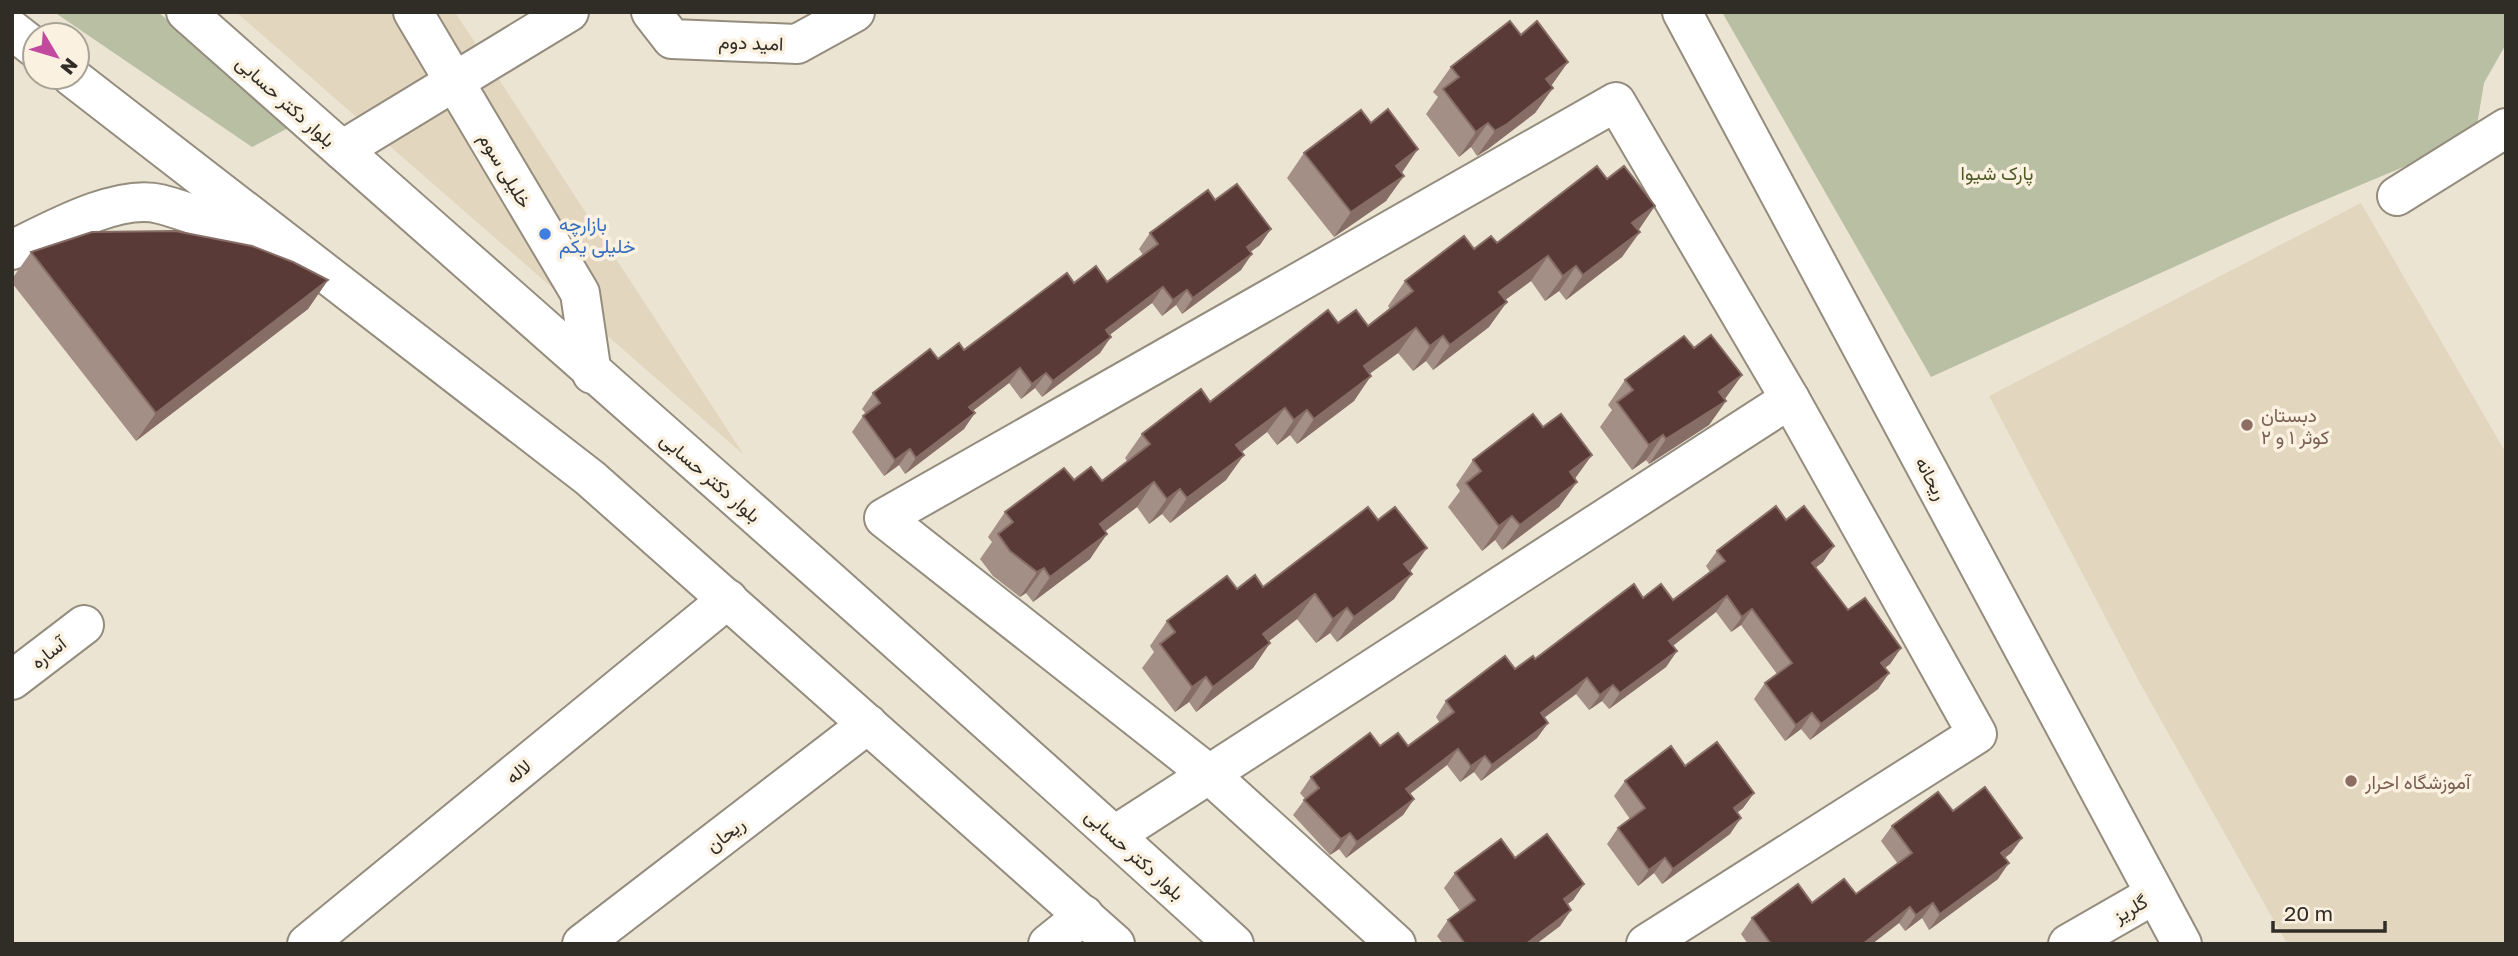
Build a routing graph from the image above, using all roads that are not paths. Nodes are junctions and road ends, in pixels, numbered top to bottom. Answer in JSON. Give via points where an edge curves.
{"nodes":[{"id":1,"x":186,"y":12,"type":"edge"},
{"id":2,"x":413,"y":12,"type":"edge"},
{"id":3,"x":569,"y":12,"type":"edge"},
{"id":4,"x":651,"y":12,"type":"edge"},
{"id":5,"x":855,"y":12,"type":"edge"},
{"id":6,"x":1682,"y":12,"type":"edge"},
{"id":7,"x":454,"y":84,"type":"junction"},
{"id":8,"x":90,"y":91,"type":"edge"},
{"id":9,"x":2506,"y":128,"type":"edge"},
{"id":10,"x":342,"y":150,"type":"junction"},
{"id":11,"x":2397,"y":196,"type":"dead end"},
{"id":12,"x":12,"y":250,"type":"edge"},
{"id":13,"x":299,"y":254,"type":"junction"},
{"id":14,"x":592,"y":374,"type":"junction"},
{"id":15,"x":1790,"y":399,"type":"junction"},
{"id":16,"x":728,"y":599,"type":"junction"},
{"id":17,"x":84,"y":625,"type":"dead end"},
{"id":18,"x":12,"y":680,"type":"edge"},
{"id":19,"x":868,"y":724,"type":"junction"},
{"id":20,"x":1210,"y":775,"type":"junction"},
{"id":21,"x":1115,"y":835,"type":"junction"},
{"id":22,"x":2155,"y":894,"type":"junction"},
{"id":23,"x":1084,"y":915,"type":"junction"},
{"id":24,"x":307,"y":944,"type":"edge"},
{"id":25,"x":582,"y":944,"type":"edge"},
{"id":26,"x":1048,"y":944,"type":"edge"},
{"id":27,"x":1115,"y":944,"type":"edge"},
{"id":28,"x":1234,"y":944,"type":"edge"},
{"id":29,"x":1396,"y":944,"type":"edge"},
{"id":30,"x":1646,"y":944,"type":"edge"},
{"id":31,"x":2068,"y":944,"type":"edge"},
{"id":32,"x":2182,"y":944,"type":"edge"}],
"edges":[{"from":1,"to":10,"type":"street","name":"بلوار دکتر حسابی"},
{"from":2,"to":7,"type":"street","name":"خلیلی سوم"},
{"from":3,"to":7,"type":"street"},
{"from":4,"to":5,"type":"street","name":"امید دوم","via":[[672,39],[797,44]]},
{"from":6,"to":22,"type":"street","name":"ریحانه"},
{"from":7,"to":10,"type":"street"},
{"from":7,"to":14,"type":"street","name":"خلیلی سوم","via":[[580,293]]},
{"from":8,"to":13,"type":"street"},
{"from":9,"to":11,"type":"street"},
{"from":10,"to":14,"type":"street","name":"بلوار دکتر حسابی"},
{"from":12,"to":13,"type":"street","via":[[110,207],[157,203]]},
{"from":13,"to":16,"type":"street","via":[[590,478]]},
{"from":14,"to":21,"type":"street","name":"بلوار دکتر حسابی"},
{"from":15,"to":20,"type":"street"},
{"from":15,"to":20,"type":"street","via":[[1615,103],[884,519]]},
{"from":15,"to":30,"type":"street","via":[[1978,734]]},
{"from":16,"to":19,"type":"street"},
{"from":16,"to":24,"type":"street","name":"لاله"},
{"from":17,"to":18,"type":"street","name":"آساره"},
{"from":19,"to":23,"type":"street"},
{"from":19,"to":25,"type":"street","name":"ریحان"},
{"from":20,"to":21,"type":"street"},
{"from":20,"to":29,"type":"street"},
{"from":21,"to":28,"type":"street","name":"بلوار دکتر حسابی"},
{"from":22,"to":31,"type":"street","name":"گلریز"},
{"from":22,"to":32,"type":"street","name":"ریحانه"},
{"from":23,"to":26,"type":"street"},
{"from":23,"to":27,"type":"street"}]}
